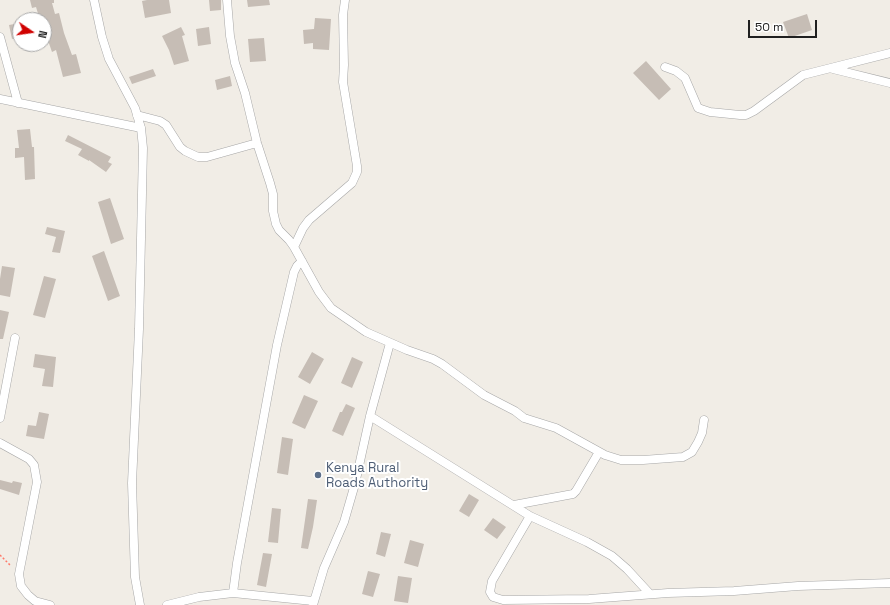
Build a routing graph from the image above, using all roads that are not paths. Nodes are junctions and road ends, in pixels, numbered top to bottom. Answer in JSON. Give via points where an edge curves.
{"nodes":[{"id":1,"x":94,"y":0,"type":"edge"},
{"id":2,"x":227,"y":0,"type":"edge"},
{"id":3,"x":345,"y":0,"type":"edge"},
{"id":4,"x":0,"y":37,"type":"edge"},
{"id":5,"x":890,"y":53,"type":"edge"},
{"id":6,"x":665,"y":67,"type":"dead end"},
{"id":7,"x":832,"y":68,"type":"junction"},
{"id":8,"x":890,"y":83,"type":"edge"},
{"id":9,"x":0,"y":99,"type":"edge"},
{"id":10,"x":18,"y":103,"type":"junction"},
{"id":11,"x":137,"y":115,"type":"junction"},
{"id":12,"x":140,"y":128,"type":"junction"},
{"id":13,"x":257,"y":143,"type":"junction"},
{"id":14,"x":294,"y":247,"type":"junction"},
{"id":15,"x":302,"y":261,"type":"junction"},
{"id":16,"x":15,"y":338,"type":"dead end"},
{"id":17,"x":390,"y":343,"type":"junction"},
{"id":18,"x":370,"y":416,"type":"junction"},
{"id":19,"x":0,"y":418,"type":"edge"},
{"id":20,"x":704,"y":420,"type":"dead end"},
{"id":21,"x":0,"y":443,"type":"edge"},
{"id":22,"x":599,"y":452,"type":"junction"},
{"id":23,"x":514,"y":505,"type":"junction"},
{"id":24,"x":530,"y":516,"type":"junction"},
{"id":25,"x":890,"y":583,"type":"edge"},
{"id":26,"x":234,"y":593,"type":"junction"},
{"id":27,"x":650,"y":594,"type":"junction"},
{"id":28,"x":593,"y":598,"type":"junction"},
{"id":29,"x":313,"y":603,"type":"edge"},
{"id":30,"x":50,"y":605,"type":"edge"},
{"id":31,"x":140,"y":605,"type":"edge"},
{"id":32,"x":168,"y":605,"type":"edge"},
{"id":33,"x":599,"y":605,"type":"edge"}],
"edges":[{"from":1,"to":11,"type":"street","via":[[109,59]]},
{"from":2,"to":13,"type":"street","via":[[235,63]]},
{"from":3,"to":14,"type":"street","via":[[343,82],[357,172],[352,183],[309,220]]},
{"from":4,"to":10,"type":"street"},
{"from":5,"to":7,"type":"street"},
{"from":6,"to":7,"type":"street","via":[[676,70],[685,78],[698,108],[740,115],[754,111],[803,75]]},
{"from":7,"to":8,"type":"street"},
{"from":9,"to":10,"type":"street"},
{"from":10,"to":12,"type":"street"},
{"from":11,"to":12,"type":"street"},
{"from":11,"to":13,"type":"street","via":[[166,125],[180,147],[198,157]]},
{"from":12,"to":31,"type":"street","via":[[143,148],[132,483],[135,577]]},
{"from":13,"to":14,"type":"street","via":[[273,194],[276,224]]},
{"from":14,"to":15,"type":"street"},
{"from":15,"to":17,"type":"street","via":[[331,308],[366,332]]},
{"from":15,"to":26,"type":"street","via":[[294,272],[277,345],[238,556]]},
{"from":16,"to":19,"type":"street"},
{"from":17,"to":18,"type":"street"},
{"from":17,"to":22,"type":"street","via":[[438,362],[484,395],[524,418],[556,428]]},
{"from":18,"to":23,"type":"street"},
{"from":18,"to":29,"type":"street","via":[[344,522],[324,568]]},
{"from":20,"to":22,"type":"street","via":[[698,442],[692,452],[683,457],[621,460]]},
{"from":21,"to":30,"type":"street","via":[[29,459],[34,465],[37,482],[19,574],[28,595],[35,601]]},
{"from":22,"to":23,"type":"street","via":[[573,494]]},
{"from":23,"to":24,"type":"street"},
{"from":24,"to":27,"type":"street","via":[[612,556]]},
{"from":24,"to":28,"type":"street","via":[[492,581],[490,592],[493,597],[503,600]]},
{"from":25,"to":27,"type":"street"},
{"from":26,"to":29,"type":"street"},
{"from":26,"to":32,"type":"street"},
{"from":27,"to":28,"type":"street"},
{"from":28,"to":33,"type":"street"}]}
